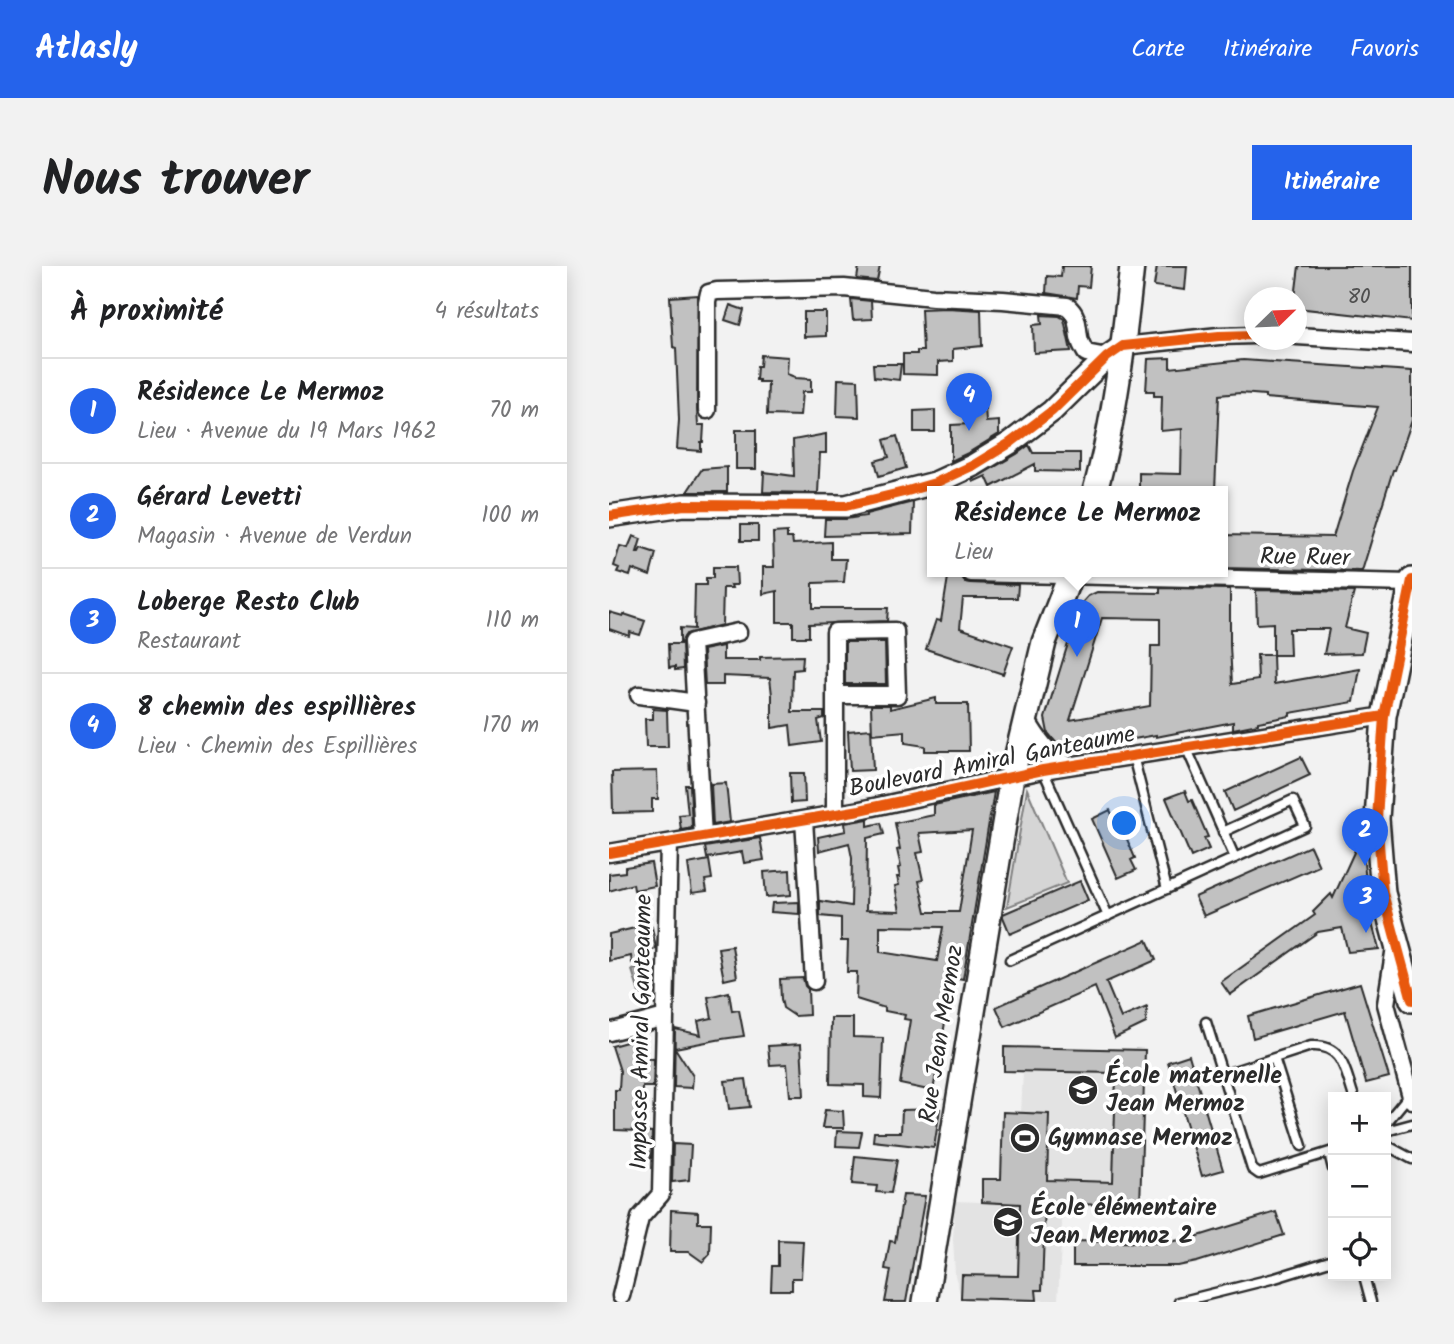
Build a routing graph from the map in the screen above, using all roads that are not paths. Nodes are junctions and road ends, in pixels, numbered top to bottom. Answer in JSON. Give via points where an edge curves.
{"nodes":[{"id":1,"x":1132,"y":266,"type":"edge"},
{"id":2,"x":1244,"y":335,"type":"edge"},
{"id":3,"x":1307,"y":336,"type":"edge"},
{"id":4,"x":1412,"y":343,"type":"edge"},
{"id":5,"x":1115,"y":352,"type":"junction"},
{"id":6,"x":706,"y":410,"type":"dead end"},
{"id":7,"x":1096,"y":486,"type":"edge"},
{"id":8,"x":609,"y":516,"type":"edge"},
{"id":9,"x":1070,"y":577,"type":"edge"},
{"id":10,"x":1187,"y":577,"type":"edge"},
{"id":11,"x":1412,"y":582,"type":"edge"},
{"id":12,"x":738,"y":632,"type":"dead end"},
{"id":13,"x":639,"y":695,"type":"dead end"},
{"id":14,"x":835,"y":695,"type":"junction"},
{"id":15,"x":696,"y":703,"type":"junction"},
{"id":16,"x":1384,"y":716,"type":"junction"},
{"id":17,"x":1025,"y":719,"type":"junction"},
{"id":18,"x":1186,"y":747,"type":"junction"},
{"id":19,"x":1133,"y":755,"type":"junction"},
{"id":20,"x":1068,"y":766,"type":"junction"},
{"id":21,"x":1043,"y":770,"type":"junction"},
{"id":22,"x":1012,"y":776,"type":"junction"},
{"id":23,"x":835,"y":814,"type":"junction"},
{"id":24,"x":804,"y":820,"type":"junction"},
{"id":25,"x":1223,"y":832,"type":"junction"},
{"id":26,"x":703,"y":837,"type":"junction"},
{"id":27,"x":669,"y":843,"type":"junction"},
{"id":28,"x":609,"y":853,"type":"edge"},
{"id":29,"x":1235,"y":858,"type":"junction"},
{"id":30,"x":1167,"y":889,"type":"junction"},
{"id":31,"x":1108,"y":916,"type":"junction"},
{"id":32,"x":1396,"y":945,"type":"junction"},
{"id":33,"x":1010,"y":960,"type":"dead end"},
{"id":34,"x":814,"y":981,"type":"dead end"},
{"id":35,"x":1412,"y":1000,"type":"edge"},
{"id":36,"x":664,"y":1017,"type":"junction"},
{"id":37,"x":1206,"y":1022,"type":"dead end"},
{"id":38,"x":609,"y":1032,"type":"edge"},
{"id":39,"x":1274,"y":1058,"type":"junction"},
{"id":40,"x":1222,"y":1075,"type":"junction"},
{"id":41,"x":1352,"y":1092,"type":"edge"},
{"id":42,"x":1411,"y":1097,"type":"edge"},
{"id":43,"x":1391,"y":1118,"type":"edge"},
{"id":44,"x":1412,"y":1124,"type":"edge"},
{"id":45,"x":1391,"y":1130,"type":"edge"},
{"id":46,"x":1302,"y":1146,"type":"dead end"},
{"id":47,"x":1391,"y":1148,"type":"edge"},
{"id":48,"x":1328,"y":1153,"type":"edge"},
{"id":49,"x":1412,"y":1159,"type":"edge"},
{"id":50,"x":1328,"y":1262,"type":"edge"},
{"id":51,"x":1365,"y":1281,"type":"edge"},
{"id":52,"x":621,"y":1296,"type":"dead end"},
{"id":53,"x":925,"y":1302,"type":"edge"},
{"id":54,"x":1179,"y":1302,"type":"edge"},
{"id":55,"x":1371,"y":1302,"type":"edge"}],
"edges":[{"from":1,"to":5,"type":"main road"},
{"from":2,"to":5,"type":"street"},
{"from":3,"to":4,"type":"street"},
{"from":5,"to":6,"type":"street","via":[[1086,353],[1079,341],[1076,317],[1067,306],[844,288],[717,291],[709,293],[707,302]]},
{"from":5,"to":7,"type":"main road"},
{"from":5,"to":8,"type":"street","via":[[1010,443],[935,483],[846,506],[684,505]]},
{"from":9,"to":17,"type":"main road","name":"Rue Jean Mermoz","via":[[1044,642]]},
{"from":10,"to":11,"type":"street","name":"Rue Ruer"},
{"from":11,"to":16,"type":"main road"},
{"from":12,"to":15,"type":"street","via":[[692,642]]},
{"from":13,"to":15,"type":"street"},
{"from":14,"to":14,"type":"street","via":[[835,632],[895,631],[897,695]]},
{"from":14,"to":23,"type":"street"},
{"from":15,"to":26,"type":"street"},
{"from":16,"to":18,"type":"street","name":"Boulevard Amiral Ganteaume"},
{"from":16,"to":32,"type":"main road","via":[[1377,820],[1383,893]]},
{"from":17,"to":20,"type":"street","via":[[1040,743]]},
{"from":17,"to":22,"type":"main road","name":"Rue Jean Mermoz"},
{"from":18,"to":19,"type":"street","name":"Boulevard Amiral Ganteaume"},
{"from":18,"to":25,"type":"lane"},
{"from":19,"to":20,"type":"street","name":"Boulevard Amiral Ganteaume"},
{"from":19,"to":30,"type":"lane"},
{"from":20,"to":21,"type":"street","name":"Boulevard Amiral Ganteaume"},
{"from":21,"to":22,"type":"street","name":"Boulevard Amiral Ganteaume"},
{"from":21,"to":31,"type":"lane"},
{"from":22,"to":23,"type":"street","name":"Boulevard Amiral Ganteaume"},
{"from":22,"to":53,"type":"main road","name":"Rue Jean Mermoz"},
{"from":23,"to":24,"type":"street","name":"Boulevard Amiral Ganteaume"},
{"from":24,"to":26,"type":"street","name":"Boulevard Amiral Ganteaume"},
{"from":24,"to":34,"type":"street"},
{"from":25,"to":29,"type":"lane"},
{"from":25,"to":29,"type":"lane","via":[[1293,800],[1305,826]]},
{"from":26,"to":27,"type":"street","name":"Boulevard Amiral Ganteaume"},
{"from":27,"to":28,"type":"street","name":"Boulevard Amiral Ganteaume"},
{"from":27,"to":36,"type":"street","name":"Impasse Amiral Ganteaume"},
{"from":29,"to":30,"type":"lane"},
{"from":30,"to":31,"type":"lane"},
{"from":31,"to":33,"type":"lane"},
{"from":32,"to":35,"type":"main road"},
{"from":32,"to":42,"type":"street","via":[[1386,1004]]},
{"from":36,"to":38,"type":"street"},
{"from":36,"to":52,"type":"street","name":"Impasse Amiral Ganteaume","via":[[661,1194],[640,1218]]},
{"from":37,"to":40,"type":"lane"},
{"from":39,"to":40,"type":"lane"},
{"from":39,"to":41,"type":"lane","via":[[1311,1046],[1331,1048],[1342,1062]]},
{"from":39,"to":46,"type":"lane"},
{"from":40,"to":48,"type":"lane","via":[[1252,1169],[1259,1174]]},
{"from":42,"to":43,"type":"lane"},
{"from":44,"to":45,"type":"lane"},
{"from":47,"to":49,"type":"lane"},
{"from":50,"to":54,"type":"lane"},
{"from":51,"to":55,"type":"lane"}]}
